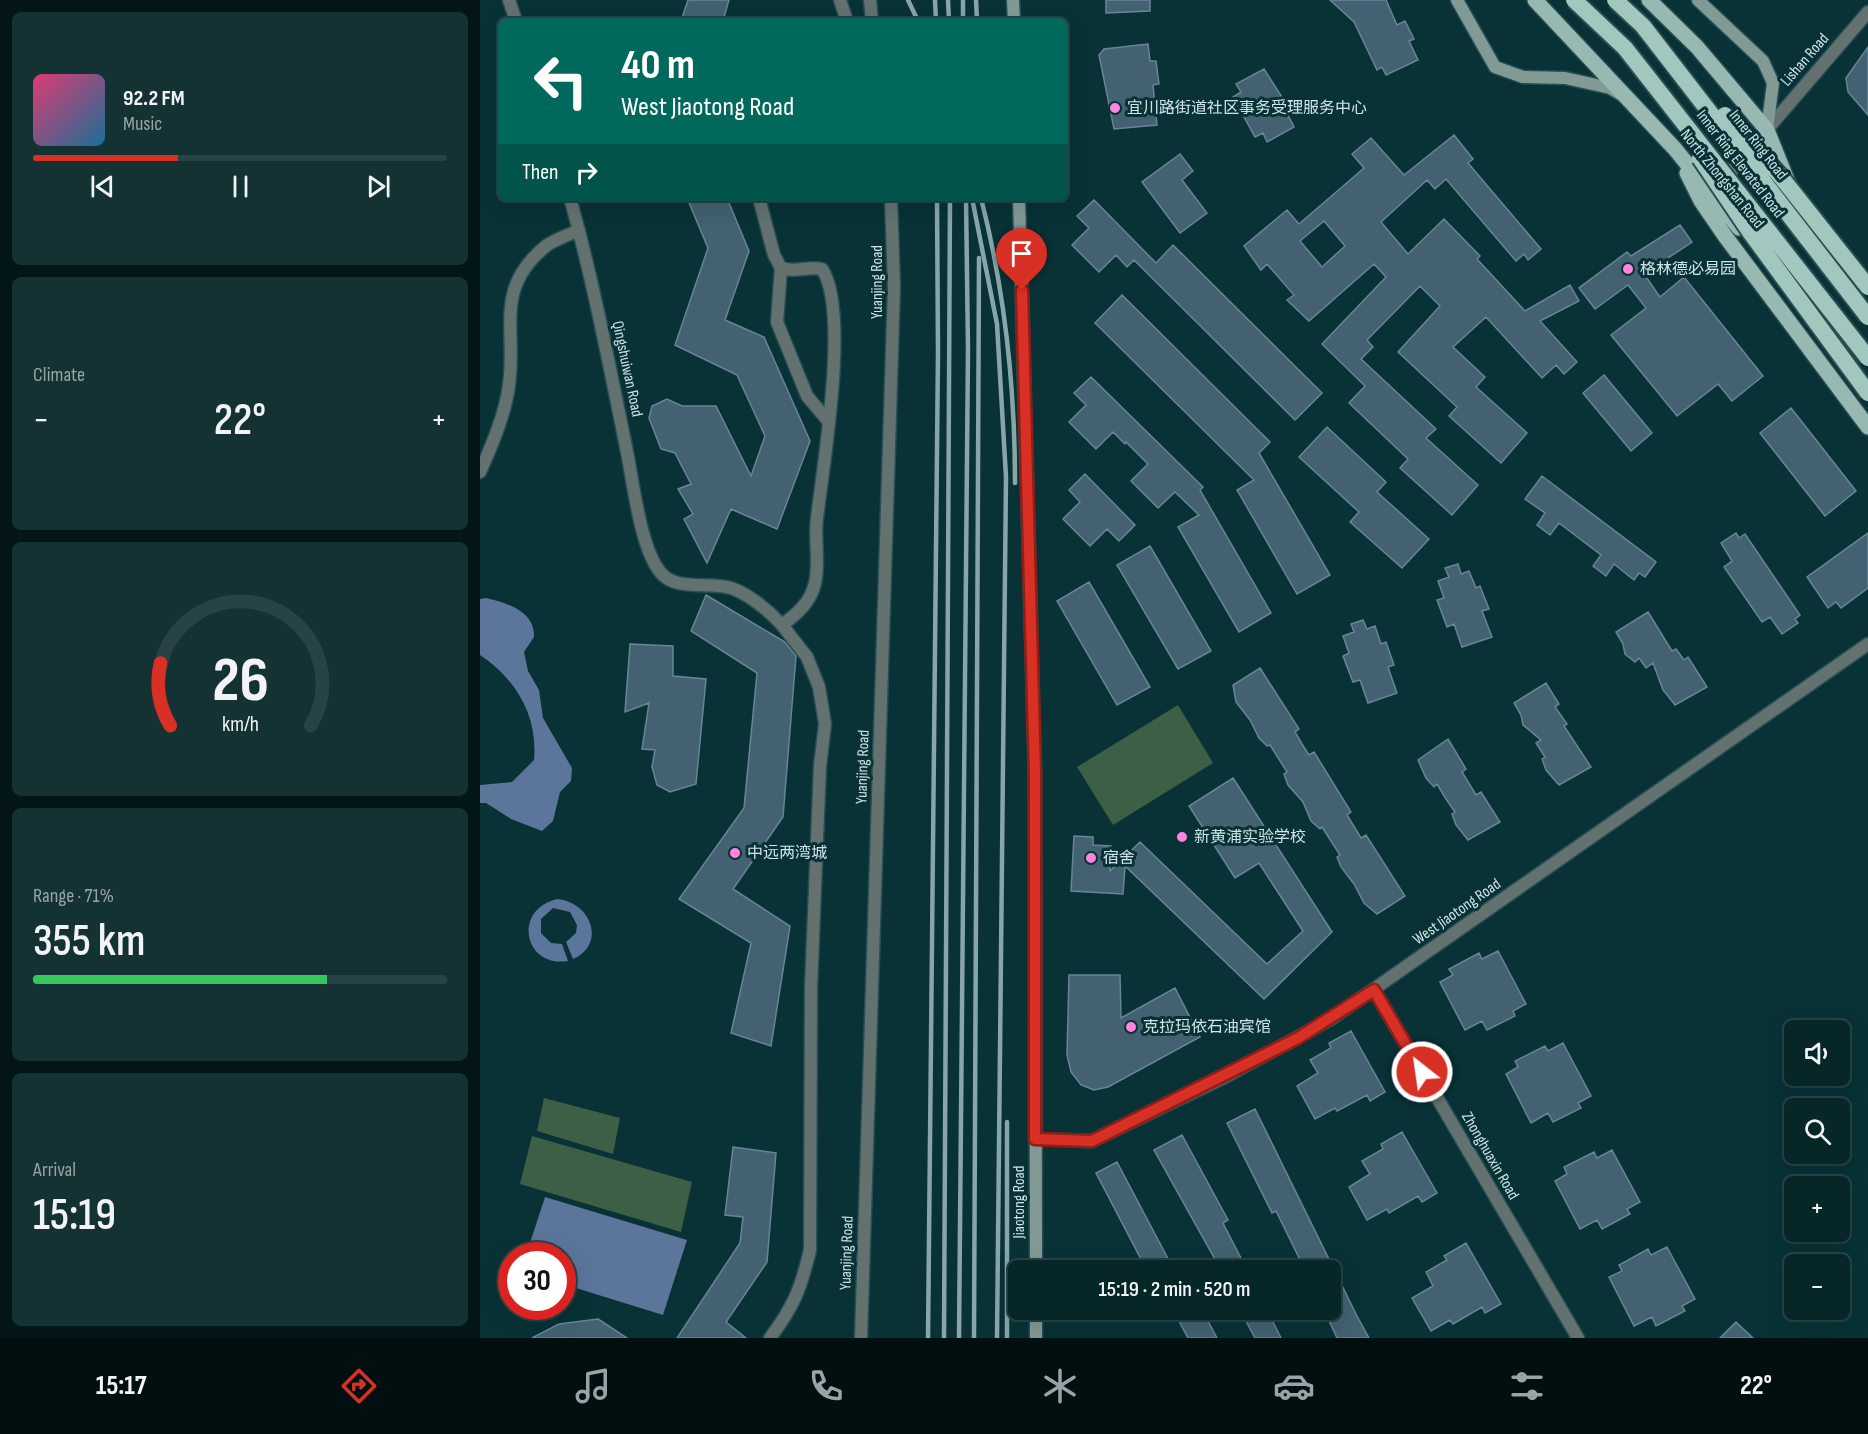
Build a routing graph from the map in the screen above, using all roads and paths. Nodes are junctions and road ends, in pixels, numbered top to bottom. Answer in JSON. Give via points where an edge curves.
{"nodes":[{"id":1,"x":509,"y":0,"type":"edge"},
{"id":2,"x":840,"y":0,"type":"edge"},
{"id":3,"x":870,"y":0,"type":"edge"},
{"id":4,"x":1013,"y":0,"type":"edge"},
{"id":5,"x":1457,"y":0,"type":"edge"},
{"id":6,"x":1535,"y":0,"type":"edge"},
{"id":7,"x":1574,"y":0,"type":"edge"},
{"id":8,"x":1615,"y":0,"type":"edge"},
{"id":9,"x":1649,"y":0,"type":"edge"},
{"id":10,"x":1698,"y":0,"type":"edge"},
{"id":11,"x":1868,"y":12,"type":"edge"},
{"id":12,"x":515,"y":18,"type":"edge"},
{"id":13,"x":847,"y":18,"type":"edge"},
{"id":14,"x":872,"y":18,"type":"edge"},
{"id":15,"x":1014,"y":18,"type":"edge"},
{"id":16,"x":1643,"y":26,"type":"junction"},
{"id":17,"x":1625,"y":48,"type":"junction"},
{"id":18,"x":1629,"y":99,"type":"junction"},
{"id":19,"x":1767,"y":130,"type":"junction"},
{"id":20,"x":1675,"y":149,"type":"junction"},
{"id":21,"x":1712,"y":194,"type":"junction"},
{"id":22,"x":571,"y":201,"type":"edge"},
{"id":23,"x":760,"y":201,"type":"edge"},
{"id":24,"x":891,"y":201,"type":"edge"},
{"id":25,"x":1019,"y":201,"type":"edge"},
{"id":26,"x":579,"y":230,"type":"junction"},
{"id":27,"x":781,"y":268,"type":"junction"},
{"id":28,"x":1868,"y":287,"type":"edge"},
{"id":29,"x":1790,"y":293,"type":"junction"},
{"id":30,"x":1775,"y":303,"type":"junction"},
{"id":31,"x":1868,"y":308,"type":"edge"},
{"id":32,"x":1868,"y":316,"type":"edge"},
{"id":33,"x":1868,"y":358,"type":"edge"},
{"id":34,"x":1868,"y":392,"type":"edge"},
{"id":35,"x":829,"y":422,"type":"junction"},
{"id":36,"x":1868,"y":427,"type":"edge"},
{"id":37,"x":480,"y":472,"type":"edge"},
{"id":38,"x":782,"y":625,"type":"junction"},
{"id":39,"x":1868,"y":644,"type":"edge"},
{"id":40,"x":1374,"y":990,"type":"junction"},
{"id":41,"x":1035,"y":1139,"type":"junction"},
{"id":42,"x":1035,"y":1260,"type":"edge"},
{"id":43,"x":1036,"y":1320,"type":"edge"},
{"id":44,"x":770,"y":1338,"type":"edge"},
{"id":45,"x":861,"y":1338,"type":"edge"},
{"id":46,"x":1036,"y":1338,"type":"edge"},
{"id":47,"x":1578,"y":1338,"type":"edge"}],
"edges":[{"from":1,"to":12,"type":"street"},
{"from":2,"to":13,"type":"street"},
{"from":3,"to":14,"type":"street"},
{"from":4,"to":15,"type":"main road"},
{"from":5,"to":18,"type":"main road","via":[[1495,67],[1523,77],[1565,78],[1599,86]]},
{"from":6,"to":18,"type":"main road","name":"North Zhongshan Road"},
{"from":7,"to":17,"type":"highway","name":"Inner Ring Elevated Road","bridge":true},
{"from":8,"to":16,"type":"highway","name":"Inner Ring Road","bridge":true},
{"from":9,"to":19,"type":"main road","via":[[1697,47]]},
{"from":10,"to":19,"type":"main road","via":[[1763,62],[1773,83]]},
{"from":11,"to":19,"type":"street","name":"Lishan Road"},
{"from":16,"to":28,"type":"highway","bridge":true,"via":[[1781,177]]},
{"from":16,"to":32,"type":"highway","name":"Inner Ring Road","bridge":true},
{"from":17,"to":33,"type":"highway","name":"Inner Ring Elevated Road","bridge":true},
{"from":17,"to":34,"type":"highway","bridge":true,"via":[[1750,232]]},
{"from":18,"to":20,"type":"main road","name":"North Zhongshan Road"},
{"from":19,"to":21,"type":"street","name":"Lishan Road"},
{"from":19,"to":31,"type":"main road","via":[[1805,225]]},
{"from":20,"to":21,"type":"main road","name":"North Zhongshan Road"},
{"from":20,"to":30,"type":"main road","via":[[1701,201]]},
{"from":21,"to":29,"type":"main road","name":"North Zhongshan Road"},
{"from":22,"to":26,"type":"street","name":"Qingshuiwan Road"},
{"from":23,"to":27,"type":"street"},
{"from":24,"to":45,"type":"street","name":"Yuanjing Road","via":[[894,299]]},
{"from":25,"to":41,"type":"main road","name":"Jiaotong Road","via":[[1035,775]]},
{"from":26,"to":37,"type":"street","via":[[547,244],[517,279],[510,306],[509,386],[496,435]]},
{"from":26,"to":38,"type":"street","name":"Qingshuiwan Road","via":[[647,549],[662,575],[687,585],[732,588]]},
{"from":27,"to":35,"type":"street","via":[[777,322],[807,396]]},
{"from":27,"to":35,"type":"street","via":[[822,269],[829,279],[834,321]]},
{"from":29,"to":30,"type":"main road"},
{"from":29,"to":34,"type":"main road","name":"North Zhongshan Road"},
{"from":30,"to":36,"type":"main road"},
{"from":35,"to":38,"type":"street","via":[[815,539],[815,582],[798,614]]},
{"from":38,"to":44,"type":"street","name":"Qingshuiwan Road","via":[[811,667],[825,724],[811,987],[810,1250],[801,1289]]},
{"from":39,"to":40,"type":"street","name":"West Jiaotong Road"},
{"from":40,"to":41,"type":"street","name":"West Jiaotong Road","via":[[1298,1038],[1092,1141]]},
{"from":40,"to":47,"type":"street","name":"Zhonghuaxin Road"},
{"from":41,"to":42,"type":"main road","name":"Jiaotong Road"},
{"from":43,"to":46,"type":"main road"}]}
